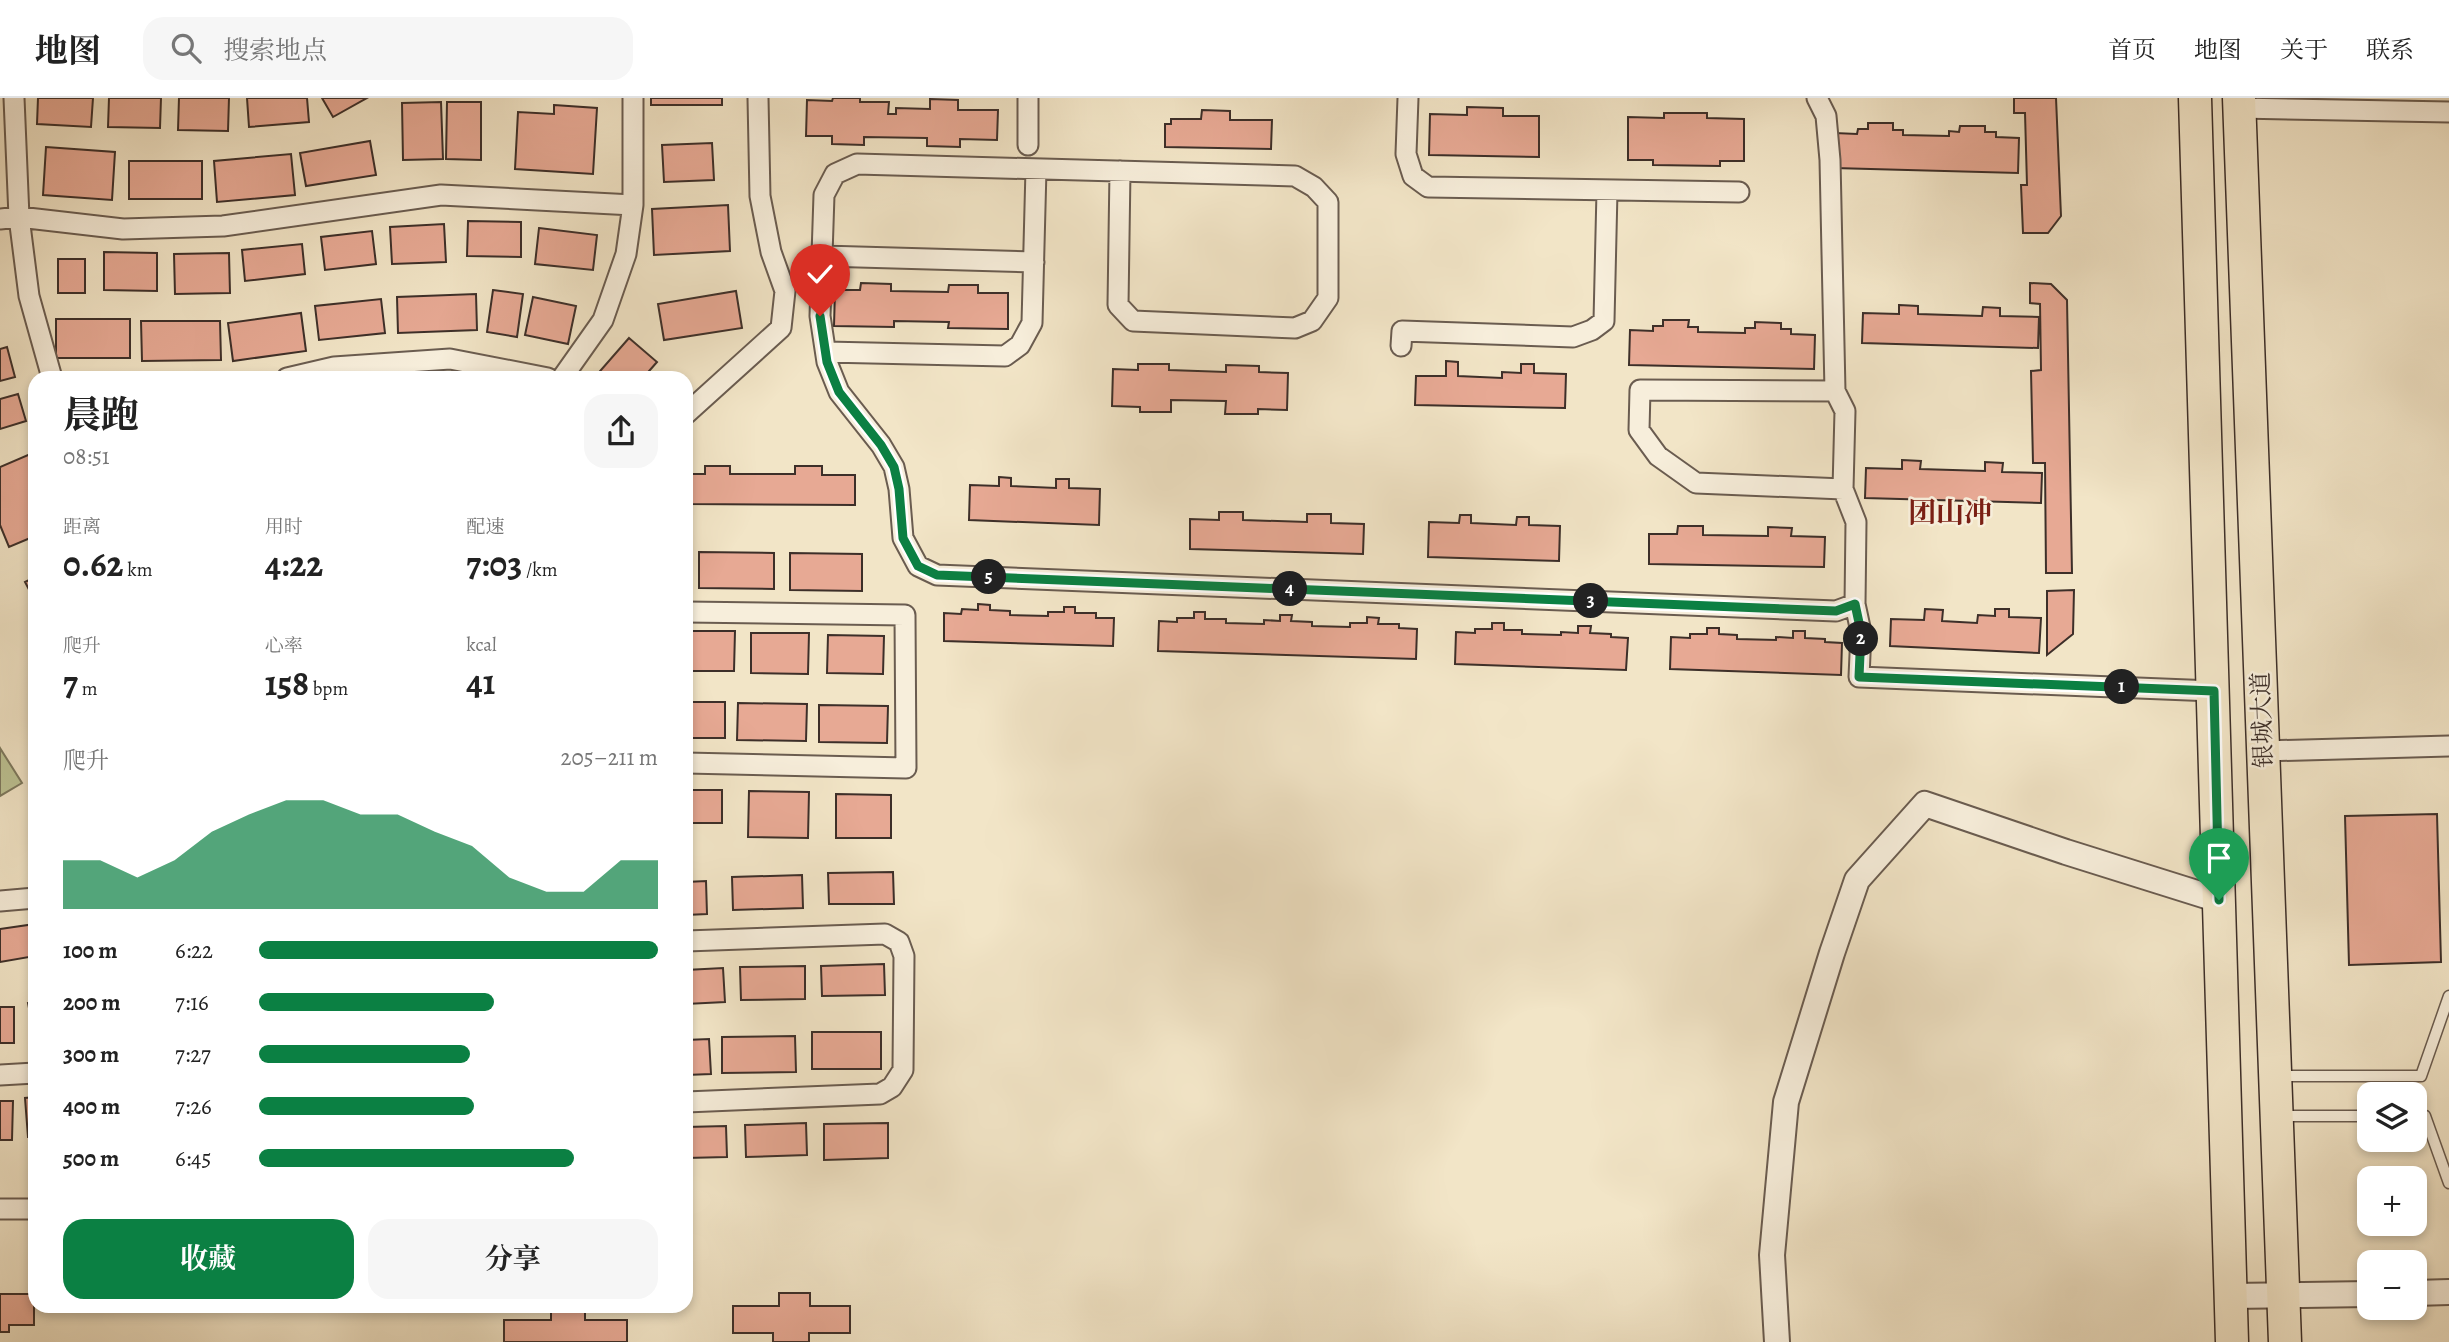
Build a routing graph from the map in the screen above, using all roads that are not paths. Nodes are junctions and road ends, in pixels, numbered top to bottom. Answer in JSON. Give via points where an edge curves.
{"nodes":[{"id":1,"x":15,"y":98,"type":"edge"},
{"id":2,"x":633,"y":98,"type":"edge"},
{"id":3,"x":758,"y":98,"type":"edge"},
{"id":4,"x":1028,"y":98,"type":"edge"},
{"id":5,"x":1408,"y":98,"type":"edge"},
{"id":6,"x":1817,"y":98,"type":"edge"},
{"id":7,"x":2195,"y":98,"type":"edge"},
{"id":8,"x":2239,"y":103,"type":"edge"},
{"id":9,"x":2327,"y":104,"type":"edge"},
{"id":10,"x":2449,"y":112,"type":"edge"},
{"id":11,"x":1028,"y":145,"type":"dead end"},
{"id":12,"x":1036,"y":169,"type":"junction"},
{"id":13,"x":1120,"y":171,"type":"junction"},
{"id":14,"x":1607,"y":191,"type":"junction"},
{"id":15,"x":1739,"y":192,"type":"dead end"},
{"id":16,"x":633,"y":205,"type":"junction"},
{"id":17,"x":10,"y":218,"type":"edge"},
{"id":18,"x":823,"y":256,"type":"junction"},
{"id":19,"x":1034,"y":262,"type":"junction"},
{"id":20,"x":1401,"y":346,"type":"dead end"},
{"id":21,"x":826,"y":352,"type":"junction"},
{"id":22,"x":50,"y":371,"type":"edge"},
{"id":23,"x":320,"y":371,"type":"edge"},
{"id":24,"x":512,"y":371,"type":"edge"},
{"id":25,"x":567,"y":371,"type":"edge"},
{"id":26,"x":1835,"y":391,"type":"junction"},
{"id":27,"x":693,"y":408,"type":"edge"},
{"id":28,"x":1843,"y":489,"type":"junction"},
{"id":29,"x":1855,"y":604,"type":"junction"},
{"id":30,"x":693,"y":612,"type":"edge"},
{"id":31,"x":2214,"y":691,"type":"junction"},
{"id":32,"x":2449,"y":746,"type":"edge"},
{"id":33,"x":2263,"y":751,"type":"junction"},
{"id":34,"x":693,"y":763,"type":"edge"},
{"id":35,"x":28,"y":899,"type":"edge"},
{"id":36,"x":2219,"y":900,"type":"junction"},
{"id":37,"x":0,"y":901,"type":"edge"},
{"id":38,"x":693,"y":941,"type":"edge"},
{"id":39,"x":2449,"y":996,"type":"edge"},
{"id":40,"x":28,"y":1073,"type":"edge"},
{"id":41,"x":0,"y":1075,"type":"edge"},
{"id":42,"x":2275,"y":1076,"type":"junction"},
{"id":43,"x":693,"y":1102,"type":"edge"},
{"id":44,"x":2276,"y":1116,"type":"junction"},
{"id":45,"x":2357,"y":1116,"type":"edge"},
{"id":46,"x":2427,"y":1122,"type":"edge"},
{"id":47,"x":2449,"y":1183,"type":"edge"},
{"id":48,"x":0,"y":1209,"type":"edge"},
{"id":49,"x":28,"y":1209,"type":"edge"},
{"id":50,"x":2449,"y":1292,"type":"edge"},
{"id":51,"x":2427,"y":1293,"type":"edge"},
{"id":52,"x":2357,"y":1294,"type":"edge"},
{"id":53,"x":2230,"y":1296,"type":"junction"},
{"id":54,"x":2283,"y":1296,"type":"junction"},
{"id":55,"x":1777,"y":1342,"type":"edge"},
{"id":56,"x":2232,"y":1342,"type":"edge"},
{"id":57,"x":2285,"y":1342,"type":"edge"}],
"edges":[{"from":1,"to":17,"type":"street"},
{"from":2,"to":16,"type":"street"},
{"from":3,"to":27,"type":"street","via":[[760,196],[771,252],[785,291],[781,328]]},
{"from":4,"to":11,"type":"street"},
{"from":5,"to":14,"type":"street","via":[[1406,154],[1413,176],[1428,187]]},
{"from":6,"to":26,"type":"street","via":[[1826,116],[1830,160]]},
{"from":7,"to":31,"type":"main road","name":"银城大道"},
{"from":8,"to":9,"type":"street"},
{"from":8,"to":33,"type":"main road","name":"银城大道"},
{"from":9,"to":10,"type":"street"},
{"from":12,"to":13,"type":"street"},
{"from":12,"to":18,"type":"street","via":[[857,164],[835,174],[824,195]]},
{"from":12,"to":19,"type":"street"},
{"from":13,"to":13,"type":"street","via":[[1295,176],[1314,187],[1328,202],[1328,298],[1312,321],[1295,328],[1133,321],[1118,305]]},
{"from":14,"to":15,"type":"street"},
{"from":14,"to":20,"type":"street","via":[[1604,321],[1573,337],[1402,331]]},
{"from":16,"to":17,"type":"street","via":[[441,195],[223,226],[123,229]]},
{"from":16,"to":25,"type":"street","via":[[626,254],[603,320]]},
{"from":17,"to":22,"type":"street"},
{"from":18,"to":19,"type":"street"},
{"from":18,"to":21,"type":"street","via":[[820,316]]},
{"from":19,"to":21,"type":"street","via":[[1032,323],[1020,345],[1005,356]]},
{"from":21,"to":29,"type":"street","via":[[839,392],[894,467],[903,538],[918,566],[937,575],[1836,611]]},
{"from":23,"to":24,"type":"street","via":[[450,359]]},
{"from":26,"to":28,"type":"street","via":[[1845,411]]},
{"from":26,"to":28,"type":"street","via":[[1640,390],[1639,430],[1658,456],[1696,483]]},
{"from":28,"to":29,"type":"street","via":[[1856,522]]},
{"from":29,"to":31,"type":"street","via":[[1861,632],[1859,677]]},
{"from":30,"to":34,"type":"street","via":[[905,615],[906,768]]},
{"from":31,"to":36,"type":"main road","name":"银城大道"},
{"from":32,"to":33,"type":"street"},
{"from":33,"to":42,"type":"main road","name":"银城大道"},
{"from":35,"to":37,"type":"street"},
{"from":36,"to":53,"type":"main road","name":"银城大道"},
{"from":36,"to":55,"type":"street","via":[[1925,804],[1857,880],[1786,1102],[1772,1255]]},
{"from":38,"to":43,"type":"street","via":[[885,934],[898,942],[904,956],[903,1070],[892,1087],[880,1094]]},
{"from":39,"to":42,"type":"lane","via":[[2421,1076]]},
{"from":40,"to":41,"type":"street"},
{"from":42,"to":44,"type":"main road","name":"银城大道"},
{"from":44,"to":45,"type":"lane"},
{"from":44,"to":54,"type":"main road","name":"银城大道"},
{"from":46,"to":47,"type":"lane"},
{"from":48,"to":49,"type":"street"},
{"from":50,"to":51,"type":"street"},
{"from":52,"to":54,"type":"street"},
{"from":53,"to":54,"type":"street"},
{"from":53,"to":56,"type":"main road","name":"银城大道"},
{"from":54,"to":57,"type":"main road","name":"银城大道"}]}
